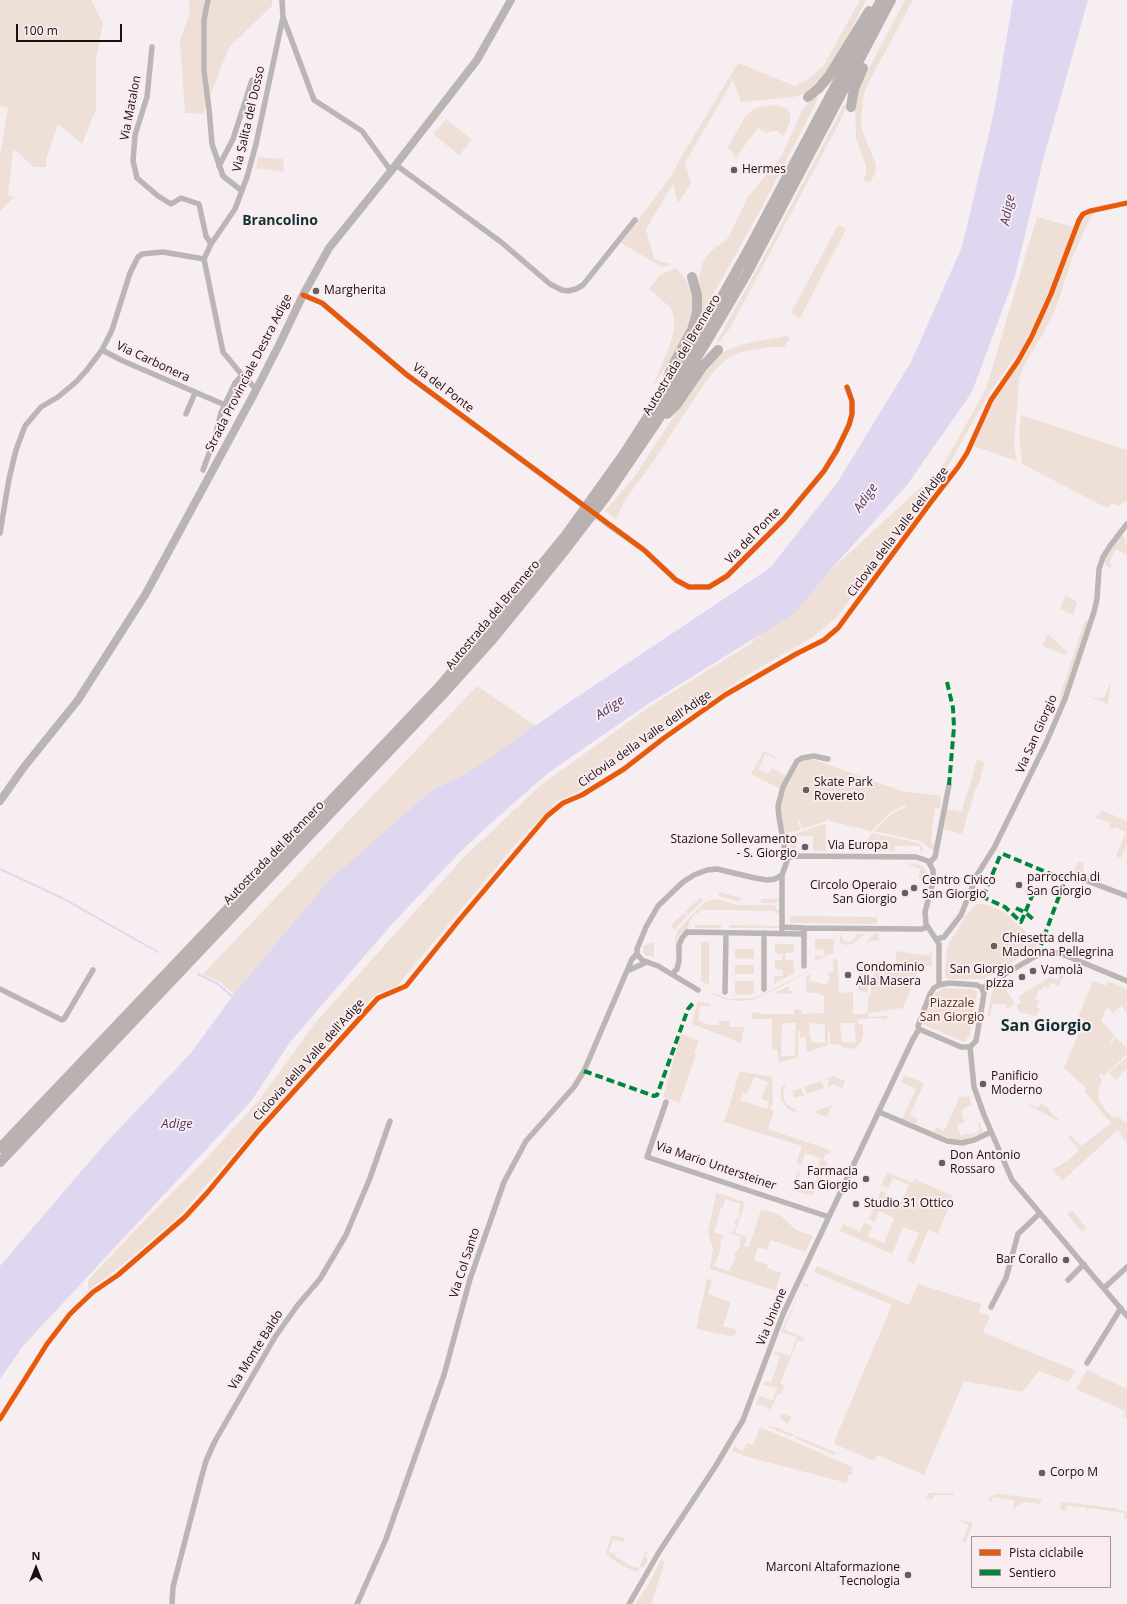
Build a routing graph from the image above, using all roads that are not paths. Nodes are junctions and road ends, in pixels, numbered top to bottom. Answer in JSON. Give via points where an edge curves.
{"nodes":[{"id":1,"x":208,"y":0,"type":"edge"},
{"id":2,"x":282,"y":0,"type":"edge"},
{"id":3,"x":510,"y":0,"type":"edge"},
{"id":4,"x":885,"y":1,"type":"edge"},
{"id":5,"x":283,"y":17,"type":"junction"},
{"id":6,"x":152,"y":47,"type":"dead end"},
{"id":7,"x":252,"y":80,"type":"dead end"},
{"id":8,"x":808,"y":97,"type":"dead end"},
{"id":9,"x":851,"y":108,"type":"dead end"},
{"id":10,"x":219,"y":166,"type":"junction"},
{"id":11,"x":394,"y":168,"type":"junction"},
{"id":12,"x":242,"y":191,"type":"junction"},
{"id":13,"x":635,"y":220,"type":"dead end"},
{"id":14,"x":211,"y":244,"type":"junction"},
{"id":15,"x":204,"y":259,"type":"junction"},
{"id":16,"x":692,"y":277,"type":"dead end"},
{"id":17,"x":303,"y":294,"type":"junction"},
{"id":18,"x":102,"y":350,"type":"junction"},
{"id":19,"x":718,"y":350,"type":"dead end"},
{"id":20,"x":242,"y":375,"type":"junction"},
{"id":21,"x":847,"y":387,"type":"dead end"},
{"id":22,"x":256,"y":389,"type":"junction"},
{"id":23,"x":195,"y":393,"type":"junction"},
{"id":24,"x":661,"y":397,"type":"junction"},
{"id":25,"x":225,"y":405,"type":"junction"},
{"id":26,"x":186,"y":414,"type":"dead end"},
{"id":27,"x":656,"y":423,"type":"junction"},
{"id":28,"x":203,"y":470,"type":"dead end"},
{"id":29,"x":1127,"y":524,"type":"edge"},
{"id":30,"x":0,"y":533,"type":"edge"},
{"id":31,"x":828,"y":759,"type":"dead end"},
{"id":32,"x":949,"y":785,"type":"dead end"},
{"id":33,"x":0,"y":801,"type":"edge"},
{"id":34,"x":788,"y":858,"type":"junction"},
{"id":35,"x":928,"y":862,"type":"junction"},
{"id":36,"x":782,"y":874,"type":"junction"},
{"id":37,"x":1082,"y":879,"type":"dead end"},
{"id":38,"x":1127,"y":896,"type":"edge"},
{"id":39,"x":782,"y":927,"type":"junction"},
{"id":40,"x":927,"y":927,"type":"junction"},
{"id":41,"x":806,"y":930,"type":"junction"},
{"id":42,"x":726,"y":933,"type":"junction"},
{"id":43,"x":764,"y":933,"type":"junction"},
{"id":44,"x":782,"y":934,"type":"junction"},
{"id":45,"x":937,"y":940,"type":"junction"},
{"id":46,"x":637,"y":954,"type":"junction"},
{"id":47,"x":647,"y":962,"type":"junction"},
{"id":48,"x":804,"y":966,"type":"dead end"},
{"id":49,"x":93,"y":970,"type":"dead end"},
{"id":50,"x":627,"y":971,"type":"junction"},
{"id":51,"x":672,"y":974,"type":"junction"},
{"id":52,"x":1127,"y":981,"type":"edge"},
{"id":53,"x":939,"y":985,"type":"junction"},
{"id":54,"x":764,"y":988,"type":"dead end"},
{"id":55,"x":982,"y":988,"type":"junction"},
{"id":56,"x":0,"y":990,"type":"edge"},
{"id":57,"x":698,"y":990,"type":"dead end"},
{"id":58,"x":725,"y":992,"type":"dead end"},
{"id":59,"x":919,"y":1029,"type":"junction"},
{"id":60,"x":970,"y":1047,"type":"junction"},
{"id":61,"x":666,"y":1102,"type":"dead end"},
{"id":62,"x":879,"y":1112,"type":"junction"},
{"id":63,"x":390,"y":1121,"type":"dead end"},
{"id":64,"x":991,"y":1132,"type":"junction"},
{"id":65,"x":0,"y":1148,"type":"edge"},
{"id":66,"x":0,"y":1162,"type":"edge"},
{"id":67,"x":1039,"y":1214,"type":"junction"},
{"id":68,"x":829,"y":1217,"type":"junction"},
{"id":69,"x":1084,"y":1264,"type":"junction"},
{"id":70,"x":1127,"y":1266,"type":"edge"},
{"id":71,"x":1068,"y":1280,"type":"dead end"},
{"id":72,"x":1104,"y":1288,"type":"junction"},
{"id":73,"x":991,"y":1307,"type":"dead end"},
{"id":74,"x":1121,"y":1308,"type":"junction"},
{"id":75,"x":1127,"y":1316,"type":"edge"},
{"id":76,"x":1086,"y":1363,"type":"dead end"},
{"id":77,"x":172,"y":1604,"type":"edge"},
{"id":78,"x":357,"y":1604,"type":"edge"},
{"id":79,"x":629,"y":1604,"type":"edge"}],
"edges":[{"from":1,"to":10,"type":"street","name":"Via Salita del Dosso","via":[[204,20],[204,71],[212,144]]},
{"from":2,"to":5,"type":"street"},
{"from":3,"to":11,"type":"main road","name":"Strada Provinciale Destra Adige","via":[[477,60]]},
{"from":4,"to":8,"type":"highway","via":[[859,24],[829,76]]},
{"from":4,"to":9,"type":"highway","via":[[885,22],[856,82]]},
{"from":4,"to":24,"type":"highway","name":"Autostrada del Brennero","via":[[698,340]]},
{"from":4,"to":27,"type":"highway","name":"Autostrada del Brennero","via":[[746,275]]},
{"from":5,"to":11,"type":"street","via":[[314,100],[362,132]]},
{"from":5,"to":12,"type":"street","name":"Via Salita del Dosso","via":[[256,144]]},
{"from":6,"to":14,"type":"street","name":"Via Matalon","via":[[147,97],[135,135],[134,161],[137,178],[171,204],[181,198],[199,204],[206,236]]},
{"from":7,"to":10,"type":"street","name":"Via Salita del Dosso","via":[[233,139]]},
{"from":10,"to":12,"type":"street","name":"Via Salita del Dosso","via":[[223,176]]},
{"from":11,"to":13,"type":"street","via":[[500,242],[550,284],[562,290],[568,291],[583,285]]},
{"from":11,"to":17,"type":"main road","name":"Strada Provinciale Destra Adige","via":[[329,248]]},
{"from":12,"to":14,"type":"street","via":[[235,209]]},
{"from":14,"to":15,"type":"street"},
{"from":15,"to":18,"type":"street","via":[[163,252],[142,254],[138,257],[130,273],[112,330]]},
{"from":15,"to":20,"type":"street","via":[[223,352]]},
{"from":16,"to":24,"type":"highway","via":[[697,295],[695,320],[666,379]]},
{"from":17,"to":21,"type":"street","name":"Via del Ponte","bridge":true,"via":[[322,303],[407,375],[644,550],[676,580],[688,587],[709,587],[727,576],[784,519],[824,471],[849,425],[852,401]]},
{"from":17,"to":22,"type":"main road","name":"Strada Provinciale Destra Adige"},
{"from":18,"to":23,"type":"street","name":"Via Carbonera"},
{"from":18,"to":30,"type":"street","via":[[76,382],[41,407],[26,426],[16,450]]},
{"from":19,"to":27,"type":"highway","via":[[694,377],[677,404]]},
{"from":20,"to":22,"type":"street"},
{"from":20,"to":25,"type":"street"},
{"from":22,"to":33,"type":"main road","name":"Strada Provinciale Destra Adige","via":[[145,595],[78,700]]},
{"from":23,"to":25,"type":"street","name":"Via Carbonera"},
{"from":23,"to":26,"type":"street","name":"Via Carbonera"},
{"from":24,"to":65,"type":"highway","name":"Autostrada del Brennero","via":[[566,535],[440,686]]},
{"from":25,"to":28,"type":"street"},
{"from":27,"to":66,"type":"highway","name":"Autostrada del Brennero","via":[[605,498],[491,641]]},
{"from":29,"to":45,"type":"street","name":"Via San Giorgio","via":[[1103,557],[1099,569],[1094,612],[1065,699],[1046,743],[994,848],[977,875],[961,915],[944,937]]},
{"from":31,"to":34,"type":"street","via":[[814,756],[797,761],[783,787],[778,806]]},
{"from":32,"to":35,"type":"street","via":[[935,857]]},
{"from":34,"to":35,"type":"street","name":"Via Europa","via":[[916,857]]},
{"from":34,"to":36,"type":"street"},
{"from":35,"to":40,"type":"street","via":[[934,876],[925,912]]},
{"from":36,"to":39,"type":"street"},
{"from":36,"to":46,"type":"street","via":[[775,879],[767,880],[717,869],[694,875],[658,906],[646,927]]},
{"from":37,"to":38,"type":"street"},
{"from":39,"to":41,"type":"street"},
{"from":39,"to":44,"type":"street"},
{"from":40,"to":41,"type":"street"},
{"from":40,"to":45,"type":"street"},
{"from":41,"to":44,"type":"street"},
{"from":41,"to":48,"type":"street"},
{"from":42,"to":43,"type":"street"},
{"from":42,"to":51,"type":"street","via":[[684,934],[677,969]]},
{"from":42,"to":58,"type":"street"},
{"from":43,"to":44,"type":"street"},
{"from":43,"to":54,"type":"street"},
{"from":45,"to":53,"type":"street"},
{"from":46,"to":47,"type":"street"},
{"from":46,"to":50,"type":"street","name":"Via Col Santo","via":[[632,958]]},
{"from":47,"to":50,"type":"street"},
{"from":47,"to":51,"type":"street"},
{"from":49,"to":56,"type":"street","via":[[62,1020]]},
{"from":50,"to":78,"type":"street","name":"Via Col Santo","via":[[584,1071],[574,1087],[526,1141],[504,1182],[470,1279],[444,1375],[386,1539]]},
{"from":51,"to":57,"type":"street"},
{"from":52,"to":55,"type":"street","via":[[1067,956],[1048,952],[1034,957]]},
{"from":53,"to":55,"type":"street","via":[[974,984]]},
{"from":53,"to":59,"type":"street","via":[[930,994],[918,1022]]},
{"from":55,"to":60,"type":"street","via":[[984,994],[977,1036],[974,1045]]},
{"from":59,"to":60,"type":"street","via":[[961,1047]]},
{"from":59,"to":62,"type":"street","name":"Via Unione"},
{"from":60,"to":64,"type":"street","via":[[974,1087]]},
{"from":61,"to":68,"type":"street","name":"Via Mario Untersteiner","via":[[647,1157]]},
{"from":62,"to":64,"type":"street","via":[[947,1141],[962,1143]]},
{"from":62,"to":68,"type":"street","name":"Via Unione"},
{"from":63,"to":77,"type":"street","name":"Via Monte Baldo","via":[[346,1235],[320,1279],[275,1337],[215,1441],[199,1486],[173,1587]]},
{"from":64,"to":67,"type":"street","via":[[1012,1180]]},
{"from":67,"to":69,"type":"street"},
{"from":67,"to":73,"type":"street","via":[[1018,1234],[1006,1278]]},
{"from":68,"to":79,"type":"street","name":"Via Unione","via":[[783,1314],[743,1420]]},
{"from":69,"to":71,"type":"street"},
{"from":69,"to":72,"type":"street"},
{"from":70,"to":72,"type":"street"},
{"from":72,"to":74,"type":"street"},
{"from":74,"to":75,"type":"street"},
{"from":74,"to":76,"type":"street"}]}
